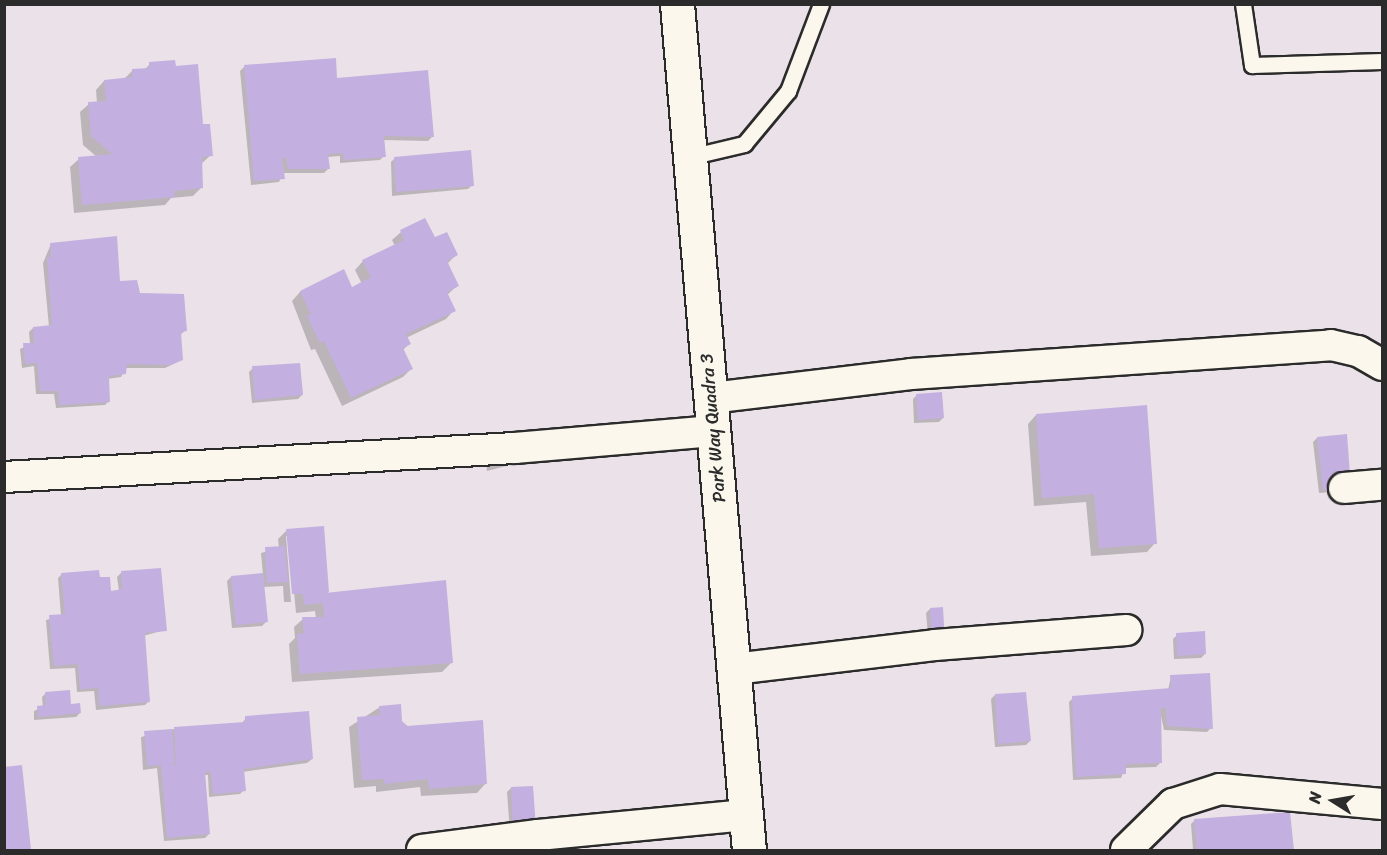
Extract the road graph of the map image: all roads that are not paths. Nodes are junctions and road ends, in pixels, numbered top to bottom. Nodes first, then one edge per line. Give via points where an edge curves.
1 (677, 4) edge
2 (821, 4) edge
3 (1244, 4) edge
4 (1383, 61) edge
5 (689, 157) junction
6 (1383, 365) edge
7 (710, 398) junction
8 (713, 431) junction
9 (4, 477) edge
10 (1383, 485) edge
11 (1344, 488) dead end
12 (1126, 630) dead end
13 (734, 669) junction
14 (1383, 804) edge
15 (746, 815) junction
16 (422, 850) edge
17 (749, 850) edge
18 (1126, 850) edge

1 - 5 street, Park Way Quadra 3
2 - 5 lane via 788,91 744,144
3 - 4 lane via 1252,65
5 - 7 street, Park Way Quadra 3
6 - 7 street via 1358,351 1331,345 911,374
7 - 8 street, Park Way Quadra 3
8 - 9 street via 515,448
8 - 13 street, Park Way Quadra 3
10 - 11 street
12 - 13 street via 936,645
13 - 15 street, Park Way Quadra 3
14 - 18 street via 1220,789 1173,804
15 - 16 street
15 - 17 street, Park Way Quadra 3

